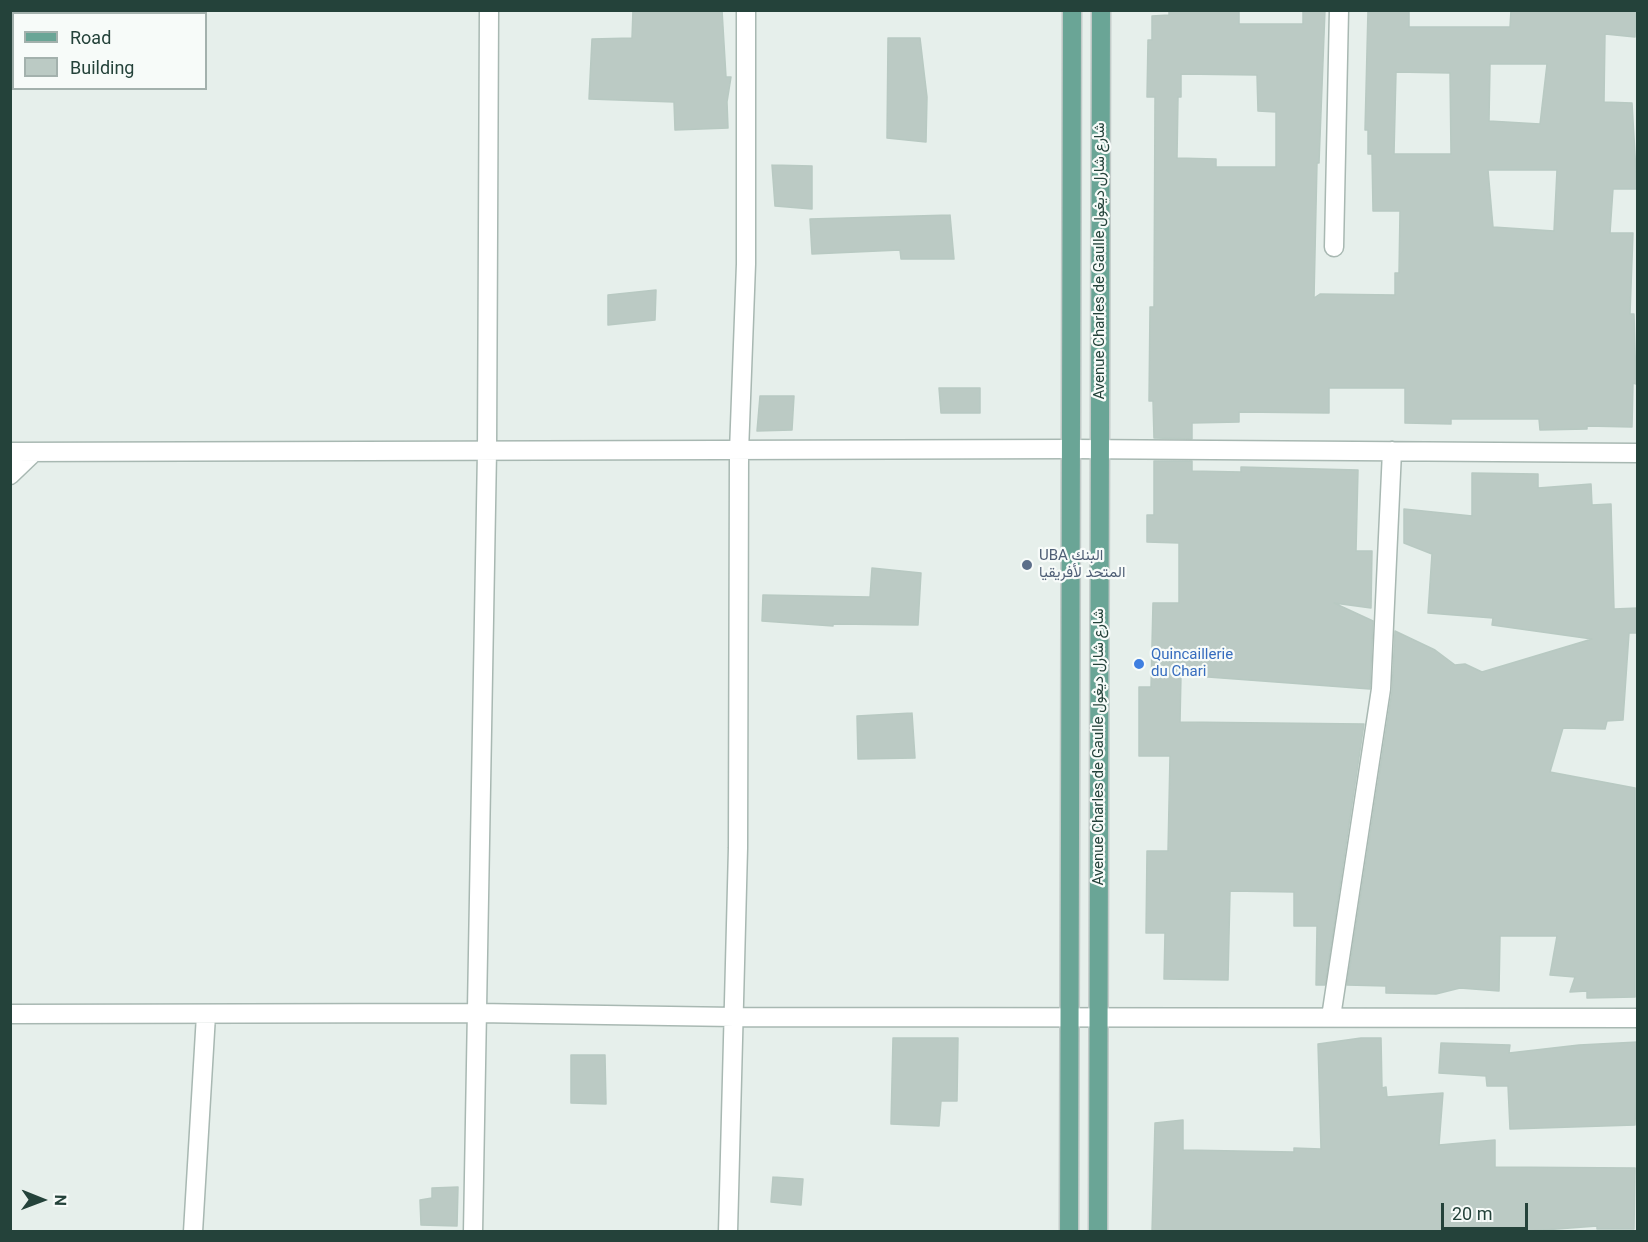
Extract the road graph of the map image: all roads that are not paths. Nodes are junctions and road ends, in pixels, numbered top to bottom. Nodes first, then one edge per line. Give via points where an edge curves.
1 (489, 10) edge
2 (746, 10) edge
3 (1072, 10) edge
4 (1101, 10) edge
5 (1339, 10) edge
6 (1334, 247) dead end
7 (1072, 449) junction
8 (487, 451) junction
9 (1101, 451) junction
10 (1392, 451) junction
11 (10, 452) edge
12 (34, 452) junction
13 (740, 452) junction
14 (1638, 453) edge
15 (10, 475) edge
16 (477, 1013) junction
17 (10, 1014) edge
18 (206, 1015) junction
19 (1069, 1016) junction
20 (734, 1017) junction
21 (1098, 1017) junction
22 (1331, 1017) junction
23 (1638, 1018) edge
24 (193, 1232) edge
25 (473, 1232) edge
26 (728, 1232) edge
27 (1069, 1232) edge
28 (1098, 1232) edge

1 - 8 street
2 - 13 street via 746,264
3 - 7 main road, Avenue Charles de Gaulle شارع شارل ديغول
4 - 9 main road, Avenue Charles de Gaulle شارع شارل ديغول
5 - 6 street
7 - 9 street
7 - 13 street
7 - 19 main road, Avenue Charles de Gaulle شارع شارل ديغول
8 - 12 street
8 - 13 street
8 - 16 street
9 - 10 street
9 - 21 main road, Avenue Charles de Gaulle شارع شارل ديغول
10 - 14 street
10 - 22 street via 1381,689
11 - 12 street
12 - 15 street
13 - 20 street
16 - 18 street
16 - 20 street
16 - 25 street
17 - 18 street
18 - 24 street
19 - 20 street
19 - 21 street
19 - 27 main road, Avenue Charles de Gaulle شارع شارل ديغول
20 - 26 street
21 - 22 street
21 - 28 main road, Avenue Charles de Gaulle شارع شارل ديغول
22 - 23 street

